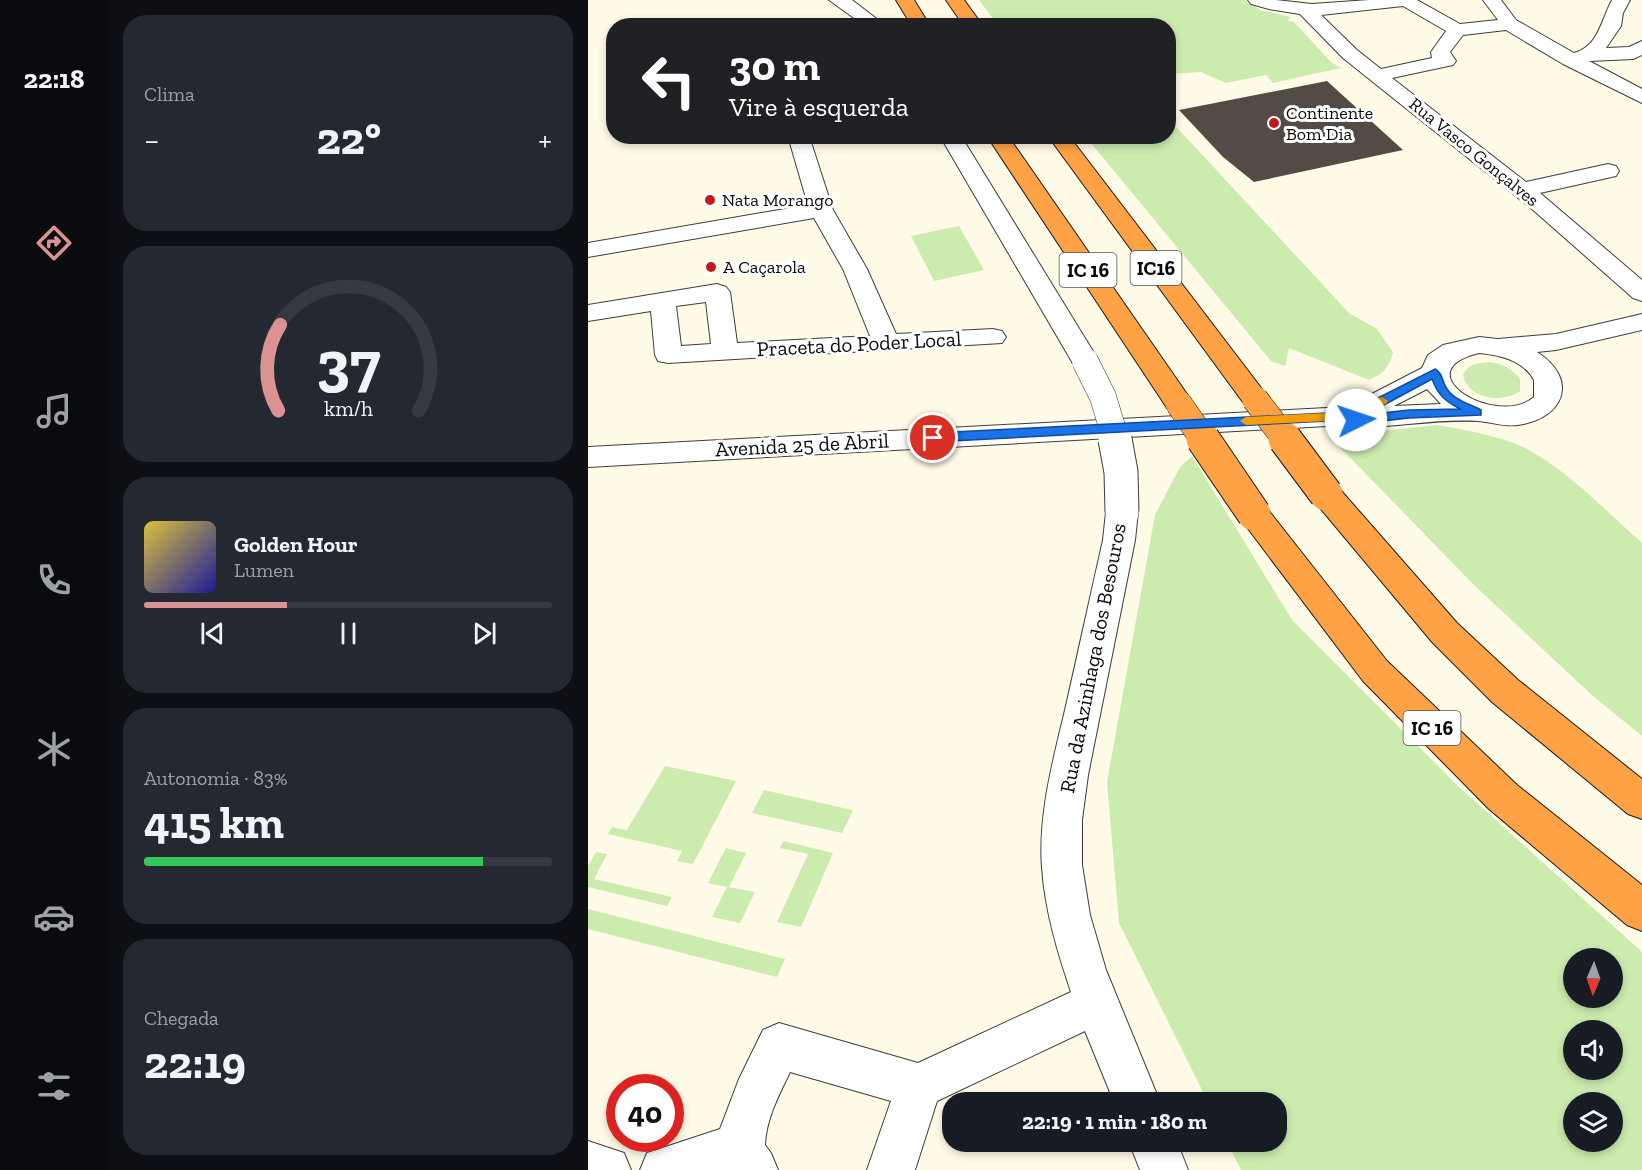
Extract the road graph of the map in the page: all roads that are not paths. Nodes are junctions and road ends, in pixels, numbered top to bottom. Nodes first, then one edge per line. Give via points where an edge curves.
1 (837, 0) edge
2 (905, 0) edge
3 (955, 0) edge
4 (1257, 0) edge
5 (1492, 0) edge
6 (1621, 0) edge
7 (1404, 1) edge
8 (1306, 10) junction
9 (866, 18) edge
10 (916, 18) edge
11 (969, 18) edge
12 (1614, 22) junction
13 (1510, 24) junction
14 (1633, 25) dead end
15 (1454, 34) junction
16 (1642, 47) edge
17 (1592, 54) junction
18 (1570, 60) junction
19 (1378, 75) junction
20 (1642, 97) edge
21 (800, 144) edge
22 (955, 144) edge
23 (1002, 144) edge
24 (1064, 144) edge
25 (1608, 171) dead end
26 (1522, 190) junction
27 (821, 210) junction
28 (588, 250) edge
29 (1642, 293) edge
30 (663, 301) junction
31 (588, 313) edge
32 (1642, 322) edge
33 (1642, 336) edge
34 (993, 337) dead end
35 (886, 342) junction
36 (1494, 346) junction
37 (725, 352) junction
38 (1562, 371) junction
39 (1435, 373) junction
40 (1477, 412) junction
41 (1327, 417) junction
42 (588, 457) edge
43 (1642, 802) edge
44 (1642, 911) edge
45 (1098, 1002) junction
46 (919, 1086) junction
47 (1133, 1092) edge
48 (1157, 1152) edge
49 (748, 1158) edge
50 (588, 1165) edge
51 (608, 1170) edge
52 (664, 1170) edge
53 (891, 1170) edge
54 (1164, 1170) edge

1 - 9 street
2 - 10 highway
3 - 11 highway
4 - 8 street
5 - 13 street
6 - 12 street
7 - 8 street
7 - 15 street
8 - 19 street, Rua Vasco Gonçalves via 1343,48
12 - 14 street
12 - 17 street
13 - 15 street
13 - 18 street
15 - 19 street via 1440,52 1446,61
16 - 17 street via 1633,53
17 - 18 street
18 - 20 street
19 - 26 street, Rua Vasco Gonçalves
21 - 27 street
22 - 45 street, Rua da Azinhaga dos Besouros, bridge via 1085,361 1105,398 1114,426 1122,488 1119,540 1069,768 1061,848 1070,920
23 - 44 highway, IC 16, bridge via 1254,514 1375,671 1503,796
24 - 43 highway, IC16, bridge via 1326,494 1445,633 1504,691
25 - 26 street
26 - 29 street, Rua Vasco Gonçalves
27 - 28 street
27 - 35 street via 855,269
30 - 31 street
30 - 37 street, Praceta do Poder Local via 668,355
30 - 37 street via 717,292
32 - 36 street via 1556,342
33 - 38 street via 1599,346
34 - 35 street, Praceta do Poder Local
35 - 37 street, Praceta do Poder Local
36 - 38 street
36 - 39 street via 1452,350 1443,356
38 - 40 street via 1548,399 1532,412 1506,417
39 - 40 street via 1442,391 1451,400
39 - 41 street via 1378,403
40 - 41 street via 1356,420
41 - 42 street, Avenida 25 de Abril
45 - 46 street
45 - 47 street, Rua da Azinhaga dos Besouros
46 - 49 street via 779,1046 747,1117
46 - 53 street
48 - 54 street
49 - 52 street
50 - 51 street

